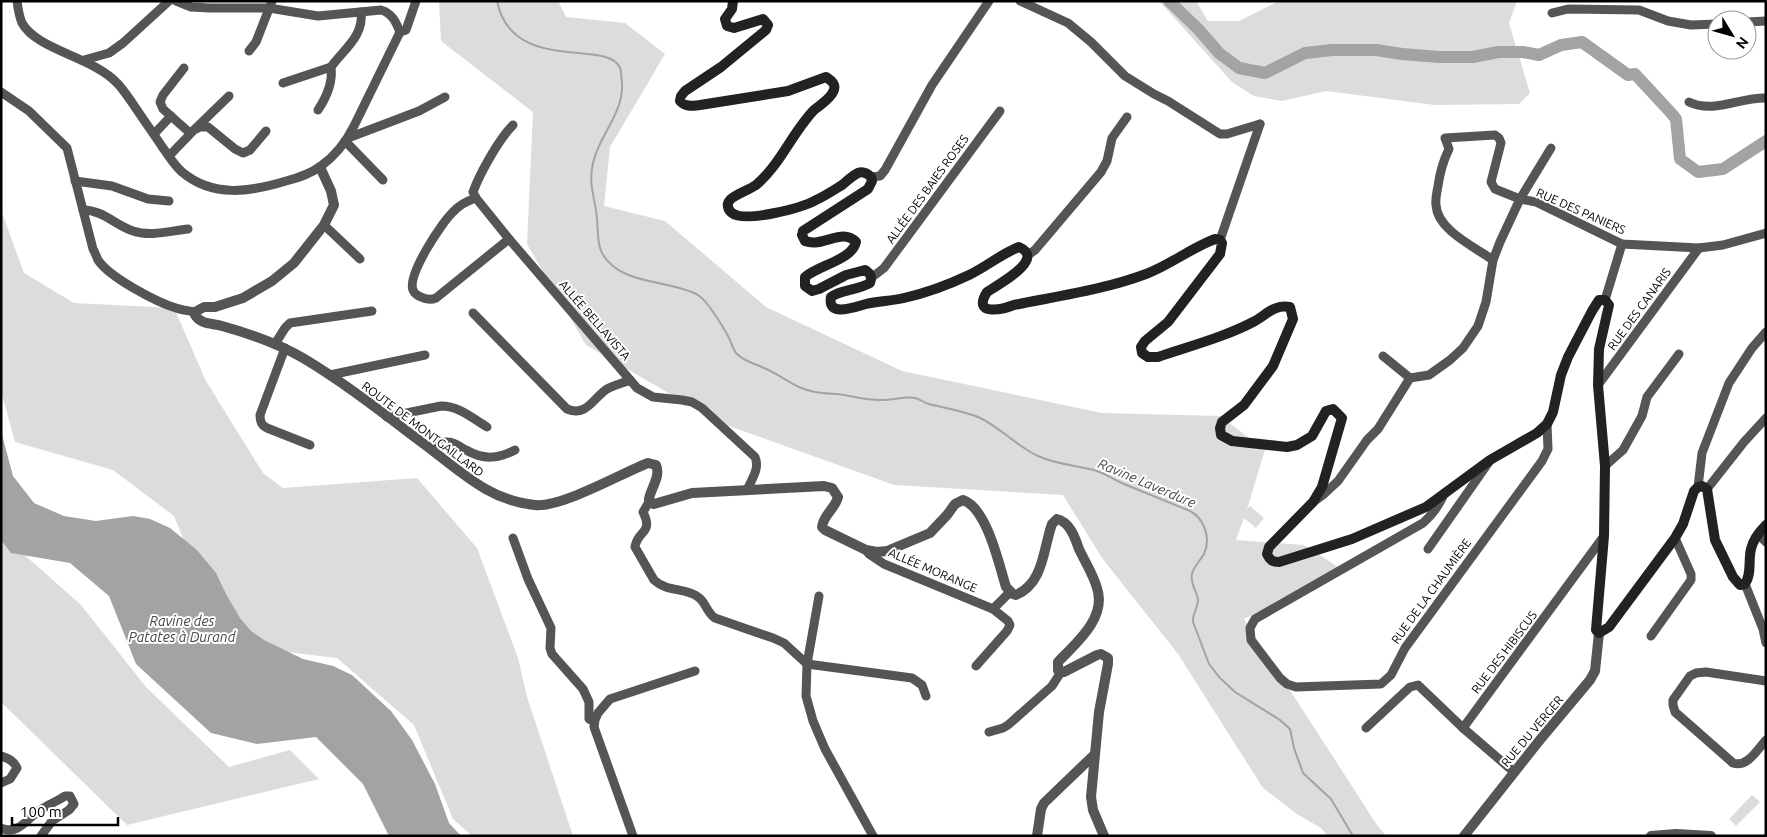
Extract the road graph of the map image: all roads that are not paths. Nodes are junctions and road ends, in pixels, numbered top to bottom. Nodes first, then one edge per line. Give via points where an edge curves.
1 (17, 1) edge
2 (169, 1) edge
3 (176, 1) edge
4 (416, 1) edge
5 (733, 1) edge
6 (989, 1) edge
7 (1020, 1) edge
8 (1632, 1) edge
9 (271, 5) edge
10 (382, 6) edge
11 (1639, 10) junction
12 (361, 12) junction
13 (1552, 13) dead end
14 (1707, 24) edge
15 (400, 32) junction
16 (249, 51) dead end
17 (84, 60) junction
18 (331, 67) junction
19 (184, 68) dead end
20 (283, 83) dead end
21 (1, 92) edge
22 (229, 96) dead end
23 (444, 97) dead end
24 (1766, 98) edge
25 (1689, 102) dead end
26 (318, 110) dead end
27 (1000, 110) dead end
28 (171, 116) junction
29 (1127, 116) dead end
30 (513, 125) dead end
31 (266, 131) dead end
32 (192, 132) junction
33 (154, 134) junction
34 (347, 139) junction
35 (1551, 148) dead end
36 (169, 156) junction
37 (320, 167) junction
38 (871, 177) junction
39 (384, 180) dead end
40 (75, 181) junction
41 (476, 198) junction
42 (1520, 199) junction
43 (169, 202) dead end
44 (83, 210) junction
45 (324, 225) junction
46 (188, 230) dead end
47 (1766, 233) edge
48 (509, 239) junction
49 (1220, 240) junction
50 (1622, 244) junction
51 (1699, 248) junction
52 (1028, 255) junction
53 (360, 259) dead end
54 (1493, 260) junction
55 (871, 278) junction
56 (1604, 300) junction
57 (372, 311) dead end
58 (195, 312) junction
59 (473, 313) dead end
60 (1766, 332) edge
61 (275, 344) junction
62 (285, 348) junction
63 (1679, 354) dead end
64 (425, 355) dead end
65 (1383, 356) dead end
66 (330, 376) junction
67 (1410, 378) junction
68 (630, 380) junction
69 (1598, 385) junction
70 (387, 416) junction
71 (1766, 418) edge
72 (1547, 424) junction
73 (487, 427) dead end
74 (310, 445) dead end
75 (429, 448) junction
76 (515, 450) dead end
77 (1490, 460) junction
78 (1605, 466) junction
79 (1703, 488) junction
80 (747, 490) junction
81 (1444, 494) junction
82 (649, 502) junction
83 (1313, 502) junction
84 (1766, 526) edge
85 (1758, 534) junction
86 (1604, 536) junction
87 (513, 538) dead end
88 (1675, 538) junction
89 (1766, 542) edge
90 (1428, 549) dead end
91 (866, 550) junction
92 (1745, 584) junction
93 (1010, 592) junction
94 (819, 596) dead end
95 (993, 609) junction
96 (1599, 633) junction
97 (1651, 636) dead end
98 (1766, 643) edge
99 (807, 664) junction
100 (976, 666) dead end
101 (694, 671) dead end
102 (1061, 672) junction
103 (1766, 681) edge
104 (926, 696) dead end
105 (594, 722) junction
106 (1366, 728) dead end
107 (1463, 728) junction
108 (989, 732) dead end
109 (1766, 740) edge
110 (1094, 755) junction
111 (1, 756) edge
112 (1514, 772) junction
113 (1, 783) edge
114 (1, 828) edge
115 (1675, 835) edge
116 (41, 836) edge
117 (633, 836) edge
118 (873, 836) edge
119 (1036, 836) edge
120 (1104, 836) edge
121 (1464, 836) edge
122 (1651, 836) edge
123 (1711, 836) edge

1 - 17 street via 21,20 29,32 41,42
2 - 17 street via 124,43 109,53
3 - 9 street via 191,7 209,8
4 - 15 street via 406,30
5 - 38 main road via 725,19 727,26 734,28 763,19 768,25 766,30 685,91 680,101 684,105 788,91 826,77 835,87 833,94 808,117 756,185 730,199 729,210 739,216 750,216 797,208 821,198 858,172 866,172
6 - 38 street via 932,85 885,170 880,176
7 - 49 street via 1068,23 1125,76 1220,134 1260,124
8 - 11 street
9 - 12 street via 323,16
9 - 16 street
10 - 12 street
10 - 15 street
11 - 13 street via 1568,9
11 - 14 street via 1668,21
12 - 18 street via 362,25 357,36
15 - 34 street
17 - 33 street via 118,83
18 - 20 street
18 - 26 street via 326,96
19 - 28 street via 160,98 161,106
21 - 40 street via 29,111 67,148
22 - 32 street
23 - 34 street via 419,111
24 - 25 street via 1708,107
27 - 55 street, ALLÉE DES BAIES ROSES via 884,268
28 - 32 street
28 - 33 street
29 - 52 street via 1112,138 1101,172
30 - 41 street via 505,133 478,182 474,192
31 - 32 street via 250,150 243,153 208,128 200,127
32 - 36 street
33 - 36 street
34 - 37 street
34 - 39 street
35 - 42 street
36 - 37 street via 189,177 225,191 270,186 306,175
37 - 45 street via 334,197 334,205
38 - 55 main road via 868,189 807,227 802,235 812,244 844,235 856,242 855,249 848,254 805,277 805,286 819,289 846,275 865,270
40 - 43 street via 112,186 148,199
40 - 44 street
41 - 48 street, ALLÉE BELLAVISTA
41 - 48 street via 454,210 435,234 415,273 412,285 417,295 425,299 436,298
42 - 50 street, RUE DES PANIERS via 1536,202
42 - 54 street
42 - 54 street, RUE DES PANIERS via 1492,186 1501,143 1499,138 1495,135 1445,138 1449,148 1441,168 1436,211 1455,235
44 - 46 street via 100,213 142,233
44 - 58 street via 93,249 105,268 126,284 160,301
45 - 53 street
45 - 58 street via 294,262 272,281 243,298
47 - 51 street, RUE DES PANIERS
48 - 68 street, ALLÉE BELLAVISTA
49 - 52 main road via 1210,241 1148,273 1106,286 1003,309 986,309 987,292 1023,266
49 - 83 main road via 1220,254 1168,322 1145,340 1142,353 1158,357 1238,329 1276,306 1290,307 1294,319 1273,366 1256,391 1222,422 1220,428 1221,435 1232,441 1287,447 1312,436 1326,411 1333,409 1339,413 1342,418 1330,463
50 - 51 street, RUE DES PANIERS
50 - 56 street
51 - 69 street, RUE DES CANARIS
52 - 55 main road via 1024,249 1010,251 970,274 922,293 844,310 832,307 831,297 838,292 860,289 870,283
54 - 67 street via 1478,326 1463,348 1429,375
56 - 69 main road via 1609,305 1599,349
56 - 72 main road via 1599,300 1592,311 1568,357
57 - 61 street via 290,323
58 - 61 street, ROUTE DE MONTGAILLARD via 197,319 205,324 252,334
59 - 68 street via 567,409 577,412 586,409 607,390
60 - 79 street via 1729,383 1702,453
61 - 62 street, ROUTE DE MONTGAILLARD
62 - 66 street, ROUTE DE MONTGAILLARD
62 - 74 street via 260,415 261,424
63 - 78 street via 1647,397 1642,416 1623,450
64 - 66 street
65 - 67 street
66 - 70 street, ROUTE DE MONTGAILLARD
67 - 83 street via 1378,429 1338,480
68 - 80 street, ALLÉE BELLAVISTA via 653,397 692,402 702,408 755,456 756,469
69 - 78 main road
70 - 73 street via 450,406
70 - 75 street, ROUTE DE MONTGAILLARD
71 - 79 street
72 - 77 main road
72 - 81 street, RUE DE LA CHAUMIÈRE via 1548,449 1542,461 1405,648 1391,675 1380,684 1296,688 1280,678 1250,640 1250,628 1255,619 1423,523 1440,505
75 - 76 street via 449,442 489,458
75 - 82 street, ROUTE DE MONTGAILLARD via 479,486 509,500 536,506 559,503 652,463 658,472
77 - 81 main road
77 - 90 street
78 - 86 main road
79 - 88 main road via 1694,491
79 - 92 main road via 1715,540 1733,577 1740,585
80 - 82 street via 692,493 657,503
80 - 91 street via 832,488 838,500 825,517 822,527
81 - 83 main road via 1426,507 1352,539 1279,562 1270,560 1267,554 1272,542
82 - 99 street via 643,512 648,521 647,527 635,547 654,580 664,588 697,596 715,618 784,643
84 - 85 main road
85 - 89 street
85 - 92 main road via 1750,550 1749,574
86 - 96 main road via 1596,626
86 - 107 street, RUE DES HIBISCUS
87 - 105 street via 528,579 552,628 552,654 583,689 589,702 589,719
88 - 96 main road via 1609,627
88 - 97 street via 1691,580
91 - 93 street via 887,551 930,533 955,504 964,500 973,506 986,525
91 - 95 street, ALLÉE MORANGE via 884,564
92 - 98 street
93 - 95 street
93 - 102 street via 1016,595 1030,586 1040,570 1052,524 1058,519 1065,522 1098,588 1099,600 1094,620 1058,662
94 - 99 street
95 - 100 street, ALLÉE MORANGE via 1010,625
96 - 112 street, RUE DU VERGER via 1595,671 1590,680
99 - 104 street via 912,678 922,685
99 - 118 street via 806,696 813,721
101 - 105 street via 610,699
102 - 108 street via 1052,686 1008,725
102 - 110 street via 1097,655 1108,658
103 - 109 street via 1696,673 1690,676 1673,705 1675,712 1738,765 1746,762
105 - 117 street
106 - 107 street via 1410,687 1418,685
107 - 112 street
110 - 119 street via 1044,804
110 - 120 street via 1092,804
111 - 113 street via 14,762 17,768 10,779
112 - 121 street, RUE DU VERGER
114 - 116 street via 14,829 24,825 37,812 70,796 73,808 52,821
115 - 122 street
115 - 123 street

